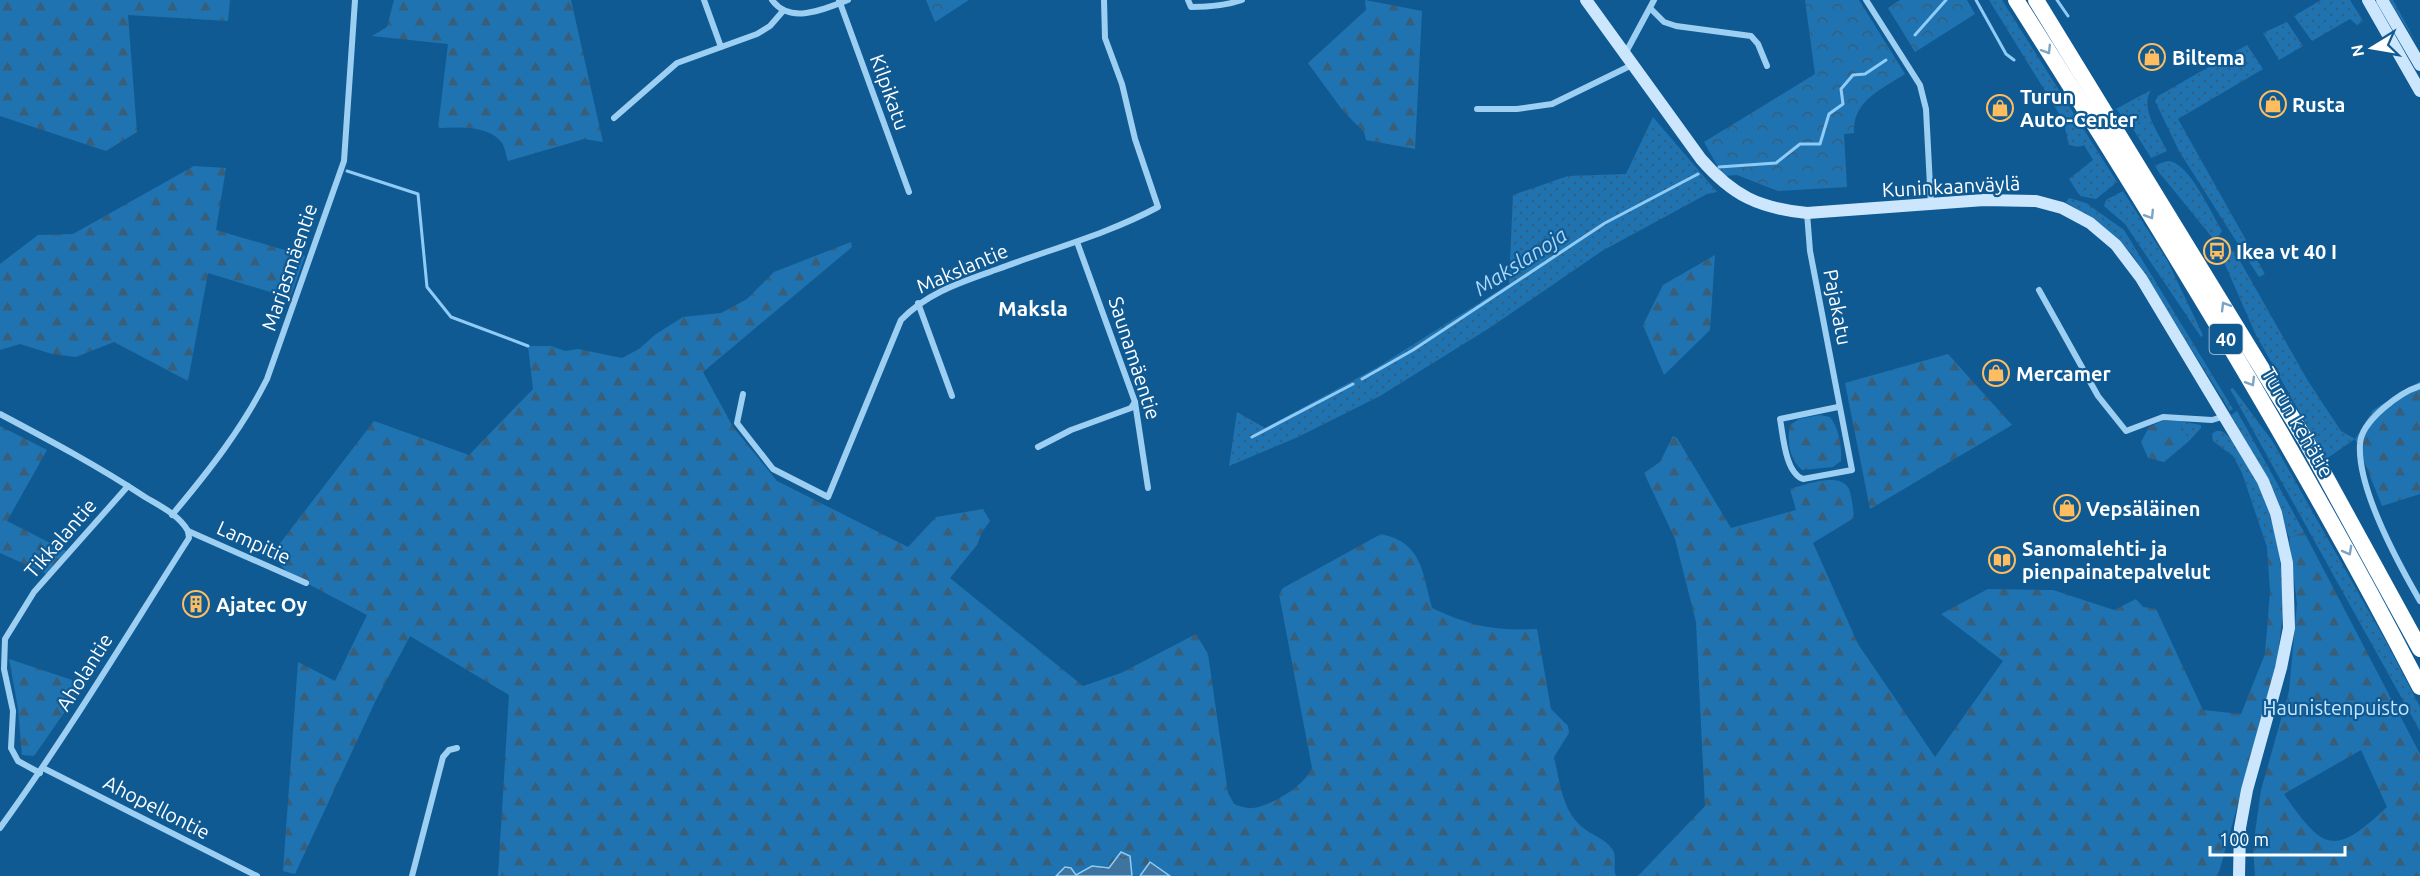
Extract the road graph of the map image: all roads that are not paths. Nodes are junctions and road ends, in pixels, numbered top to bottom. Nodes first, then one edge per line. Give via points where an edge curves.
1 (355, 0) edge
2 (704, 0) edge
3 (772, 0) edge
4 (848, 0) edge
5 (1104, 0) edge
6 (1188, 0) edge
7 (1242, 0) edge
8 (1586, 0) edge
9 (1654, 0) edge
10 (1866, 0) edge
11 (2016, 0) edge
12 (2036, 0) edge
13 (2368, 0) edge
14 (2382, 0) edge
15 (839, 1) edge
16 (1651, 9) junction
17 (783, 12) junction
18 (721, 47) junction
19 (1629, 60) junction
20 (2420, 65) edge
21 (1767, 66) dead end
22 (2420, 91) edge
23 (1477, 109) dead end
24 (614, 118) dead end
25 (909, 192) dead end
26 (1931, 206) junction
27 (1807, 213) junction
28 (1077, 242) junction
29 (2039, 290) dead end
30 (918, 303) junction
31 (2420, 386) edge
32 (743, 394) dead end
33 (952, 396) dead end
34 (1135, 402) junction
35 (1838, 407) junction
36 (0, 414) edge
37 (2226, 416) junction
38 (1038, 447) dead end
39 (129, 486) junction
40 (1148, 488) dead end
41 (172, 515) junction
42 (188, 531) junction
43 (306, 584) dead end
44 (2420, 602) edge
45 (2420, 649) edge
46 (2420, 687) edge
47 (457, 748) dead end
48 (41, 770) junction
49 (0, 828) edge
50 (256, 876) edge
51 (412, 876) edge
52 (2238, 876) edge

1 - 41 street, Marjasmäentie via 344,161 278,348 253,407
2 - 18 street
3 - 17 street
4 - 15 street
5 - 28 street, Makslantie via 1105,38 1158,207
6 - 7 street via 1191,7 1230,5
8 - 19 street, Kuninkaanväylä
9 - 16 street
10 - 26 street via 1920,84 1926,109
11 -> 46 highway, Turun kehätie / 40 via 2279,430
45 -> 12 highway, Turun kehätie / 40 via 2306,439
13 - 22 street
14 - 20 street
15 - 17 street via 803,14
15 - 25 street, Kilpikatu
16 - 19 street
16 - 21 street via 1664,22 1676,26 1751,36
17 - 18 street via 770,26
18 - 24 street via 677,63
19 - 23 street via 1615,76 1552,104
19 - 27 street, Kuninkaanväylä via 1719,180 1761,204
26 - 27 street, Kuninkaanväylä
26 - 37 street, Kuninkaanväylä via 2020,199 2062,208 2090,224 2116,245 2135,269
27 - 35 street, Pajakatu via 1810,251
28 - 30 street, Makslantie via 987,273
28 - 34 street, Saunamäentie
29 - 37 street via 2098,396 2126,431 2163,417 2212,420
30 - 32 street, Makslantie via 902,320 828,496 773,469 737,423
30 - 33 street
31 - 44 street via 2402,393 2377,414 2360,444 2372,503
34 - 38 street via 1131,408
34 - 40 street, Saunamäentie
35 - 35 street, Pajakatu via 1780,419 1797,477 1851,470
36 - 39 street
37 - 52 street, Kuninkaanväylä via 2263,481 2276,513 2290,596 2282,668 2242,812
39 - 41 street
39 - 48 street, Tikkalantie via 34,592 4,639 4,669 13,711 10,748 18,761
41 - 42 street
42 - 43 street, Lampitie
42 - 48 street, Aholantie via 189,538
47 - 51 street via 443,756
48 - 49 street, Aholantie
48 - 50 street, Ahopellontie

